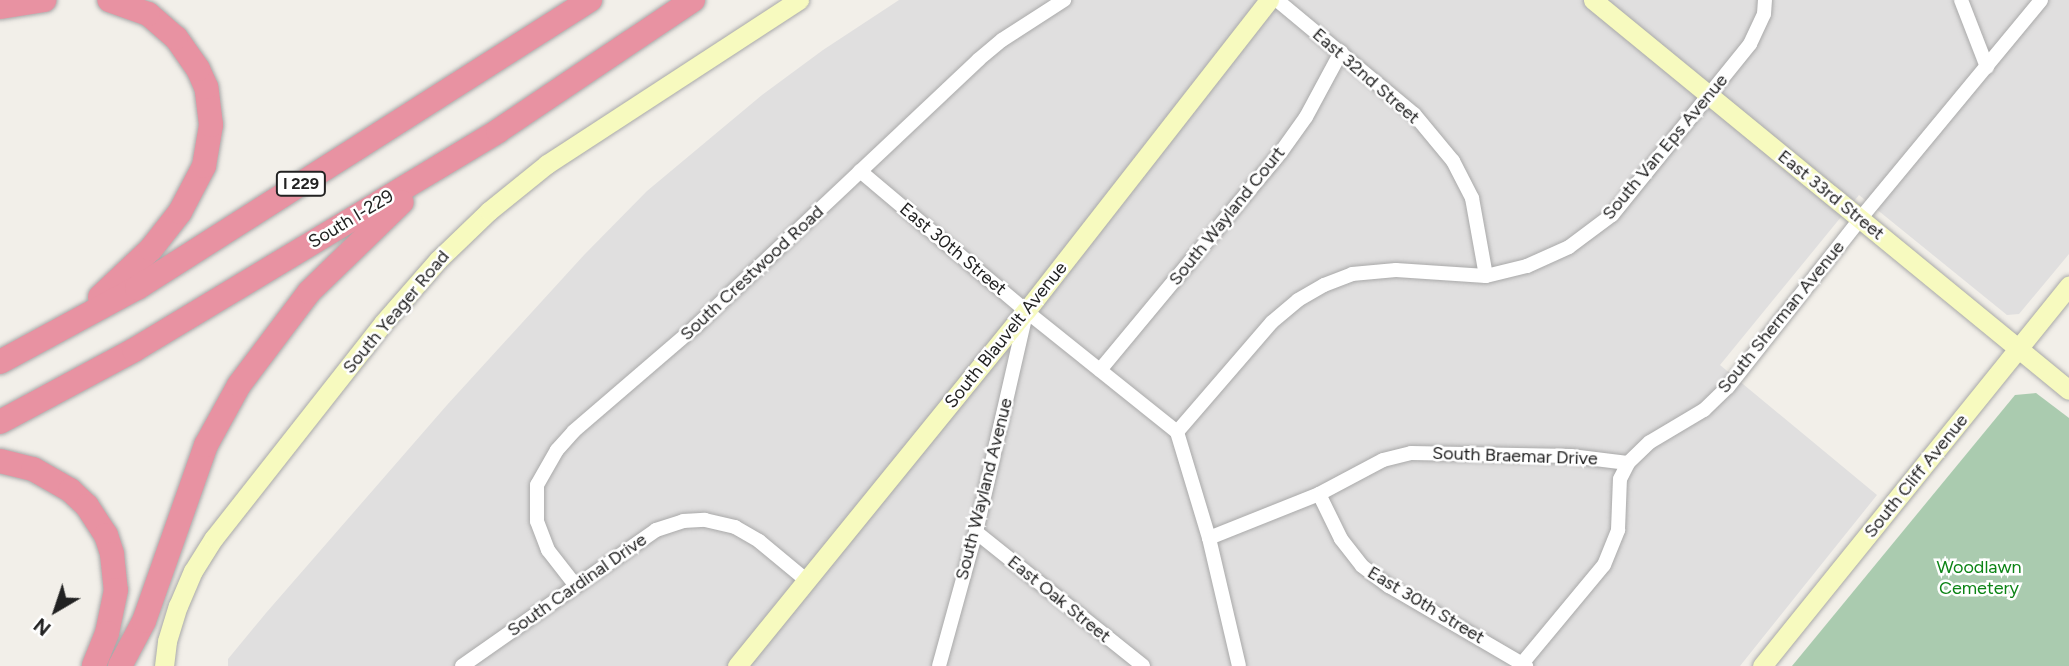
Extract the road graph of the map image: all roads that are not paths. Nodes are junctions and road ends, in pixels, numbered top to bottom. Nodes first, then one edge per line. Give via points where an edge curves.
1 (44, 0) edge
2 (109, 0) edge
3 (590, 0) edge
4 (692, 0) edge
5 (799, 0) edge
6 (1064, 0) edge
7 (1269, 0) edge
8 (1277, 0) edge
9 (1593, 0) edge
10 (1765, 0) edge
11 (1961, 0) edge
12 (2041, 0) edge
13 (0, 7) edge
14 (1341, 52) junction
15 (1987, 67) junction
16 (1709, 95) junction
17 (499, 131) junction
18 (860, 171) junction
19 (1860, 219) junction
20 (1486, 276) junction
21 (2069, 285) edge
22 (1026, 311) junction
23 (2019, 348) junction
24 (3, 361) edge
25 (1100, 370) junction
26 (2069, 390) edge
27 (0, 422) edge
28 (1177, 432) junction
29 (0, 461) edge
30 (1628, 463) junction
31 (1319, 494) junction
32 (976, 532) junction
33 (1209, 538) junction
34 (806, 580) junction
35 (576, 586) junction
36 (114, 607) junction
37 (1523, 665) edge
38 (73, 666) edge
39 (94, 666) edge
40 (120, 666) edge
41 (164, 666) edge
42 (463, 666) edge
43 (737, 666) edge
44 (939, 666) edge
45 (1143, 666) edge
46 (1239, 666) edge
47 (1762, 666) edge

1 - 13 highway
2 - 24 highway via 148,14 176,38 198,69 210,107 204,166 180,212 132,268 93,303
3 - 24 highway, I 229 via 137,288
4 - 17 highway, South I-229
5 - 41 street, South Yeager Road via 547,164 438,260 214,538 178,606
6 - 18 street, South Crestwood Road via 978,60
7 - 22 street, South Blauvelt Avenue
8 - 14 street, East 32nd Street
9 - 16 street, East 33rd Street
10 - 16 street, South Van Eps Avenue via 1764,14 1750,44
11 - 15 street
12 - 15 street, South Sherman Avenue
14 - 20 street, East 32nd Street via 1414,114 1453,161 1472,198
14 - 25 street, South Wayland Court via 1281,152
15 - 19 street, South Sherman Avenue
16 - 19 street, East 33rd Street
16 - 20 street, South Van Eps Avenue via 1612,215 1569,247
17 - 27 highway, South I-229 via 123,356
17 - 40 highway via 399,204 309,292 261,353 206,445 144,621
18 - 22 street, East 30th Street
18 - 35 street, South Crestwood Road via 557,450 537,485 537,522 548,550
19 - 23 street, East 33rd Street
19 - 30 street, South Sherman Avenue via 1728,387 1704,410 1650,442
20 - 28 street, South Van Eps Avenue via 1396,270 1352,274 1324,285 1272,322
21 - 23 street, South Cliff Avenue
22 - 25 street, East 30th Street
22 - 32 street, South Wayland Avenue
22 - 34 street, South Blauvelt Avenue
23 - 26 street, East 33rd Street
23 - 47 street, South Cliff Avenue
25 - 28 street, East 30th Street
28 - 33 street
29 - 36 highway via 50,476 88,506 113,554
30 - 31 street, South Braemar Drive via 1571,456 1411,453 1373,464
30 - 37 street via 1620,480 1618,530 1604,565
31 - 33 street, South Braemar Drive
31 - 37 street, East 30th Street via 1340,539 1362,566
32 - 44 street, South Wayland Avenue
32 - 45 street, East Oak Street
33 - 46 street
34 - 35 street, South Cardinal Drive via 759,541 735,527 705,520 656,530
34 - 43 street, South Blauvelt Avenue
35 - 42 street, South Cardinal Drive
36 - 38 highway via 93,645
36 - 39 highway

